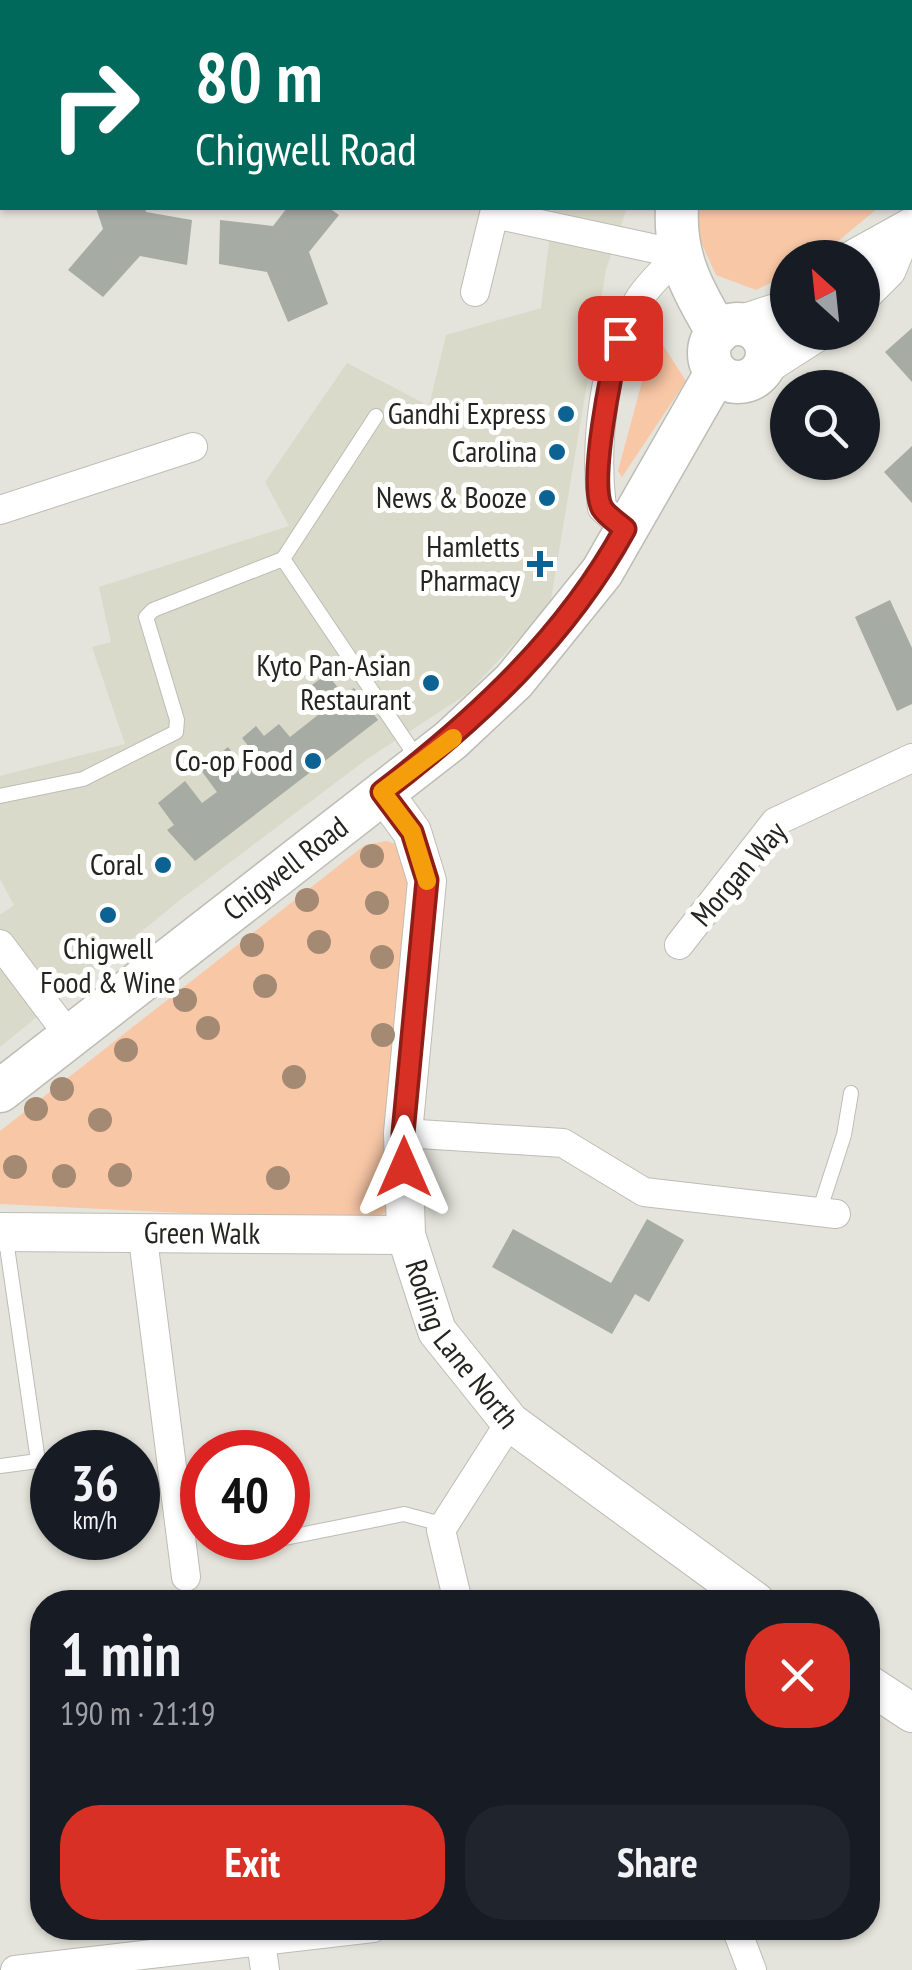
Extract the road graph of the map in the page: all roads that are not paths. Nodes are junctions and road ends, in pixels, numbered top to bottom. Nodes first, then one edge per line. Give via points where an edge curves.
1 (677, 210) edge
2 (906, 232) edge
3 (880, 246) edge
4 (679, 254) junction
5 (880, 277) edge
6 (475, 292) dead end
7 (770, 319) edge
8 (724, 344) junction
9 (789, 350) edge
10 (764, 366) joint
11 (376, 416) dead end
12 (193, 447) dead end
13 (0, 510) edge
14 (625, 529) junction
15 (283, 560) junction
16 (912, 758) edge
17 (420, 763) junction
18 (382, 792) junction
19 (0, 796) edge
20 (0, 944) edge
21 (680, 945) dead end
22 (70, 1037) junction
23 (0, 1090) edge
24 (851, 1093) dead end
25 (403, 1133) junction
26 (827, 1213) joint
27 (142, 1231) junction
28 (2, 1232) edge
29 (406, 1235) junction
30 (510, 1422) junction
31 (0, 1466) edge
32 (445, 1525) junction
33 (310, 1533) edge
34 (186, 1577) dead end
35 (455, 1590) edge
36 (740, 1590) edge
37 (880, 1695) edge
38 (912, 1713) edge
39 (326, 1940) edge
40 (741, 1940) edge
41 (263, 1956) edge
42 (15, 1970) edge
43 (752, 1970) edge

1 - 4 main road
2 - 3 street
2 - 5 street
4 - 6 street via 494,214
4 - 8 main road via 694,296
4 - 14 street via 639,299 608,384 599,484 602,508
7 - 8 street
8 - 10 main road via 742,382
8 - 14 main road, Chigwell Road
9 - 10 street
11 - 15 lane
12 - 13 street
14 - 17 main road, Chigwell Road via 602,572 514,681
15 - 17 lane
15 - 19 lane via 146,618 176,732 83,779
16 - 21 street, Morgan Way via 775,822
17 - 18 main road, Chigwell Road
18 - 22 main road, Chigwell Road
18 - 25 street, Roding Lane North via 412,832 427,880
20 - 22 street
22 - 23 main road, Chigwell Road
24 - 26 lane
25 - 26 street via 563,1143 644,1192
25 - 29 street, Roding Lane North
27 - 28 street, Green Walk
27 - 29 street, Green Walk
27 - 34 street
28 - 31 lane via 38,1461
29 - 30 street, Roding Lane North via 437,1331
30 - 32 street
30 - 36 street, Roding Lane North
32 - 33 lane via 404,1514
32 - 35 street
37 - 38 street
39 - 41 street
40 - 43 street
41 - 42 street

